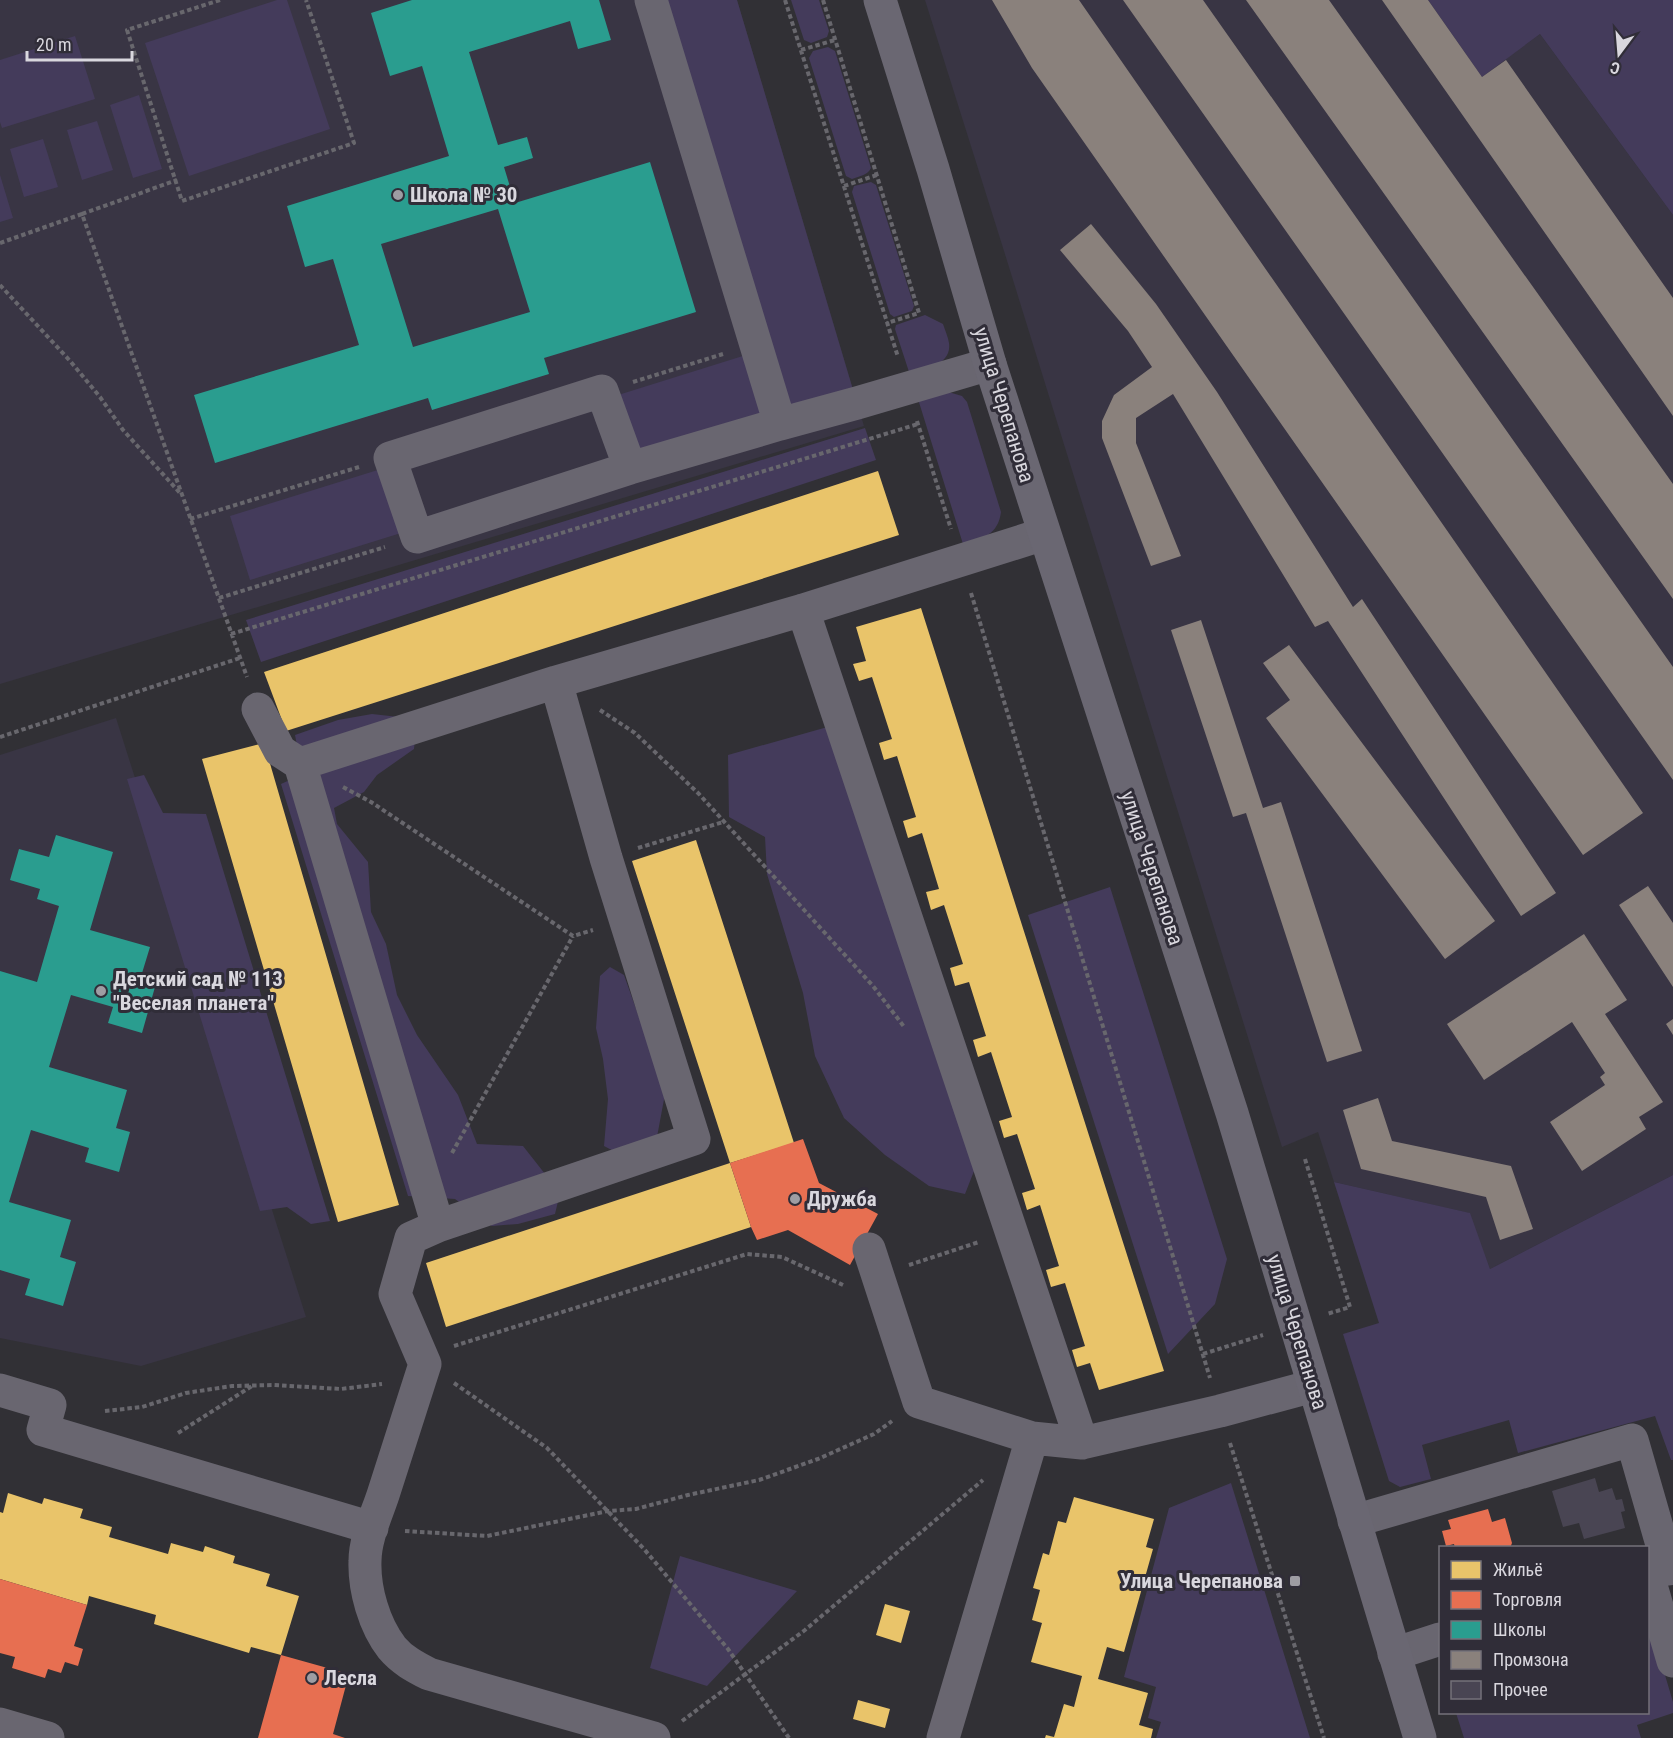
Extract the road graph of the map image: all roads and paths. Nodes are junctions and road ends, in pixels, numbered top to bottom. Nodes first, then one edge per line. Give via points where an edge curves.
1 (220, 0) edge
2 (306, 0) edge
3 (651, 0) edge
4 (785, 0) edge
5 (823, 0) edge
6 (880, 0) edge
7 (836, 40) junction
8 (801, 51) junction
9 (877, 175) junction
10 (177, 180) junction
11 (844, 186) junction
12 (82, 214) junction
13 (0, 243) edge
14 (0, 285) edge
15 (887, 323) junction
16 (756, 344) junction
17 (990, 364) junction
18 (908, 387) junction
19 (602, 391) junction
20 (780, 424) junction
21 (918, 424) junction
22 (390, 458) junction
23 (630, 468) junction
24 (182, 495) junction
25 (190, 519) junction
26 (1044, 534) junction
27 (417, 537) junction
28 (960, 560) junction
29 (219, 598) junction
30 (803, 610) junction
31 (231, 634) junction
32 (240, 658) junction
33 (556, 682) junction
34 (258, 709) joint
35 (0, 737) edge
36 (300, 764) junction
37 (723, 822) junction
38 (606, 858) junction
39 (626, 920) junction
40 (573, 936) junction
41 (907, 1031) dead end
42 (429, 1194) junction
43 (438, 1226) junction
44 (1011, 1231) junction
45 (869, 1248) junction
46 (425, 1364) junction
47 (253, 1385) junction
48 (1313, 1386) junction
49 (0, 1390) edge
50 (919, 1402) junction
51 (50, 1405) junction
52 (1220, 1411) junction
53 (1032, 1438) junction
54 (1082, 1443) junction
55 (136, 1458) junction
56 (989, 1474) dead end
57 (608, 1511) junction
58 (1354, 1521) junction
59 (372, 1528) junction
60 (1659, 1572) edge
61 (1439, 1639) edge
62 (1394, 1654) junction
63 (1673, 1661) edge
64 (746, 1675) junction
65 (0, 1724) edge
66 (664, 1732) edge
67 (48, 1738) edge
68 (789, 1738) edge
69 (943, 1738) edge
70 (1324, 1738) edge
71 (1420, 1738) edge

1 - 10 path via 127,30
2 - 10 path via 354,142 182,201
3 - 16 lane
4 - 8 path
5 - 7 path
6 - 17 main road, улица Черепанова
7 - 8 path
7 - 9 path
8 - 11 path
9 - 11 path
9 - 15 path via 919,313
10 - 12 path
11 - 15 path
12 - 13 path
12 - 24 path
14 - 24 path via 71,362 123,430
15 - 18 path
16 - 19 path
16 - 20 lane
17 - 18 lane
17 - 26 main road, улица Черепанова
18 - 20 lane
18 - 21 path
19 - 22 lane
19 - 23 lane
20 - 23 lane
21 - 28 path
21 - 31 path
22 - 25 path
22 - 27 lane
23 - 27 lane
24 - 25 path
25 - 29 path
26 - 28 lane
26 - 48 main road, улица Черепанова via 1232,1113
27 - 29 path
28 - 30 lane
28 - 52 path
29 - 31 path
30 - 33 lane
30 - 44 lane
31 - 32 path
32 - 34 path
32 - 35 path
33 - 36 lane
33 - 37 path via 635,733
33 - 38 lane
34 - 36 lane via 280,751
36 - 40 path via 371,802
36 - 42 lane
37 - 38 path
37 - 41 path via 873,986
38 - 39 lane
39 - 40 path
39 - 43 lane via 694,1139
40 - 42 path
42 - 43 lane
43 - 46 lane via 411,1238 395,1294
44 - 45 path via 906,1266
44 - 54 lane
45 - 46 path via 850,1288 782,1257 747,1254 454,1346
45 - 50 lane
46 - 47 path via 385,1383 341,1389
46 - 57 path via 547,1448
46 - 59 lane
47 - 51 path via 186,1393 142,1407 98,1411
47 - 55 path
48 - 52 lane
48 - 58 main road, улица Черепанова
49 - 51 lane
50 - 53 lane
50 - 57 path via 874,1434 759,1480 636,1509
51 - 55 lane via 43,1430
52 - 54 lane
52 - 70 path
53 - 54 lane
53 - 69 lane
55 - 59 lane
56 - 64 path
57 - 59 path via 487,1536
57 - 64 path via 644,1549
58 - 60 lane via 1632,1440
58 - 62 main road, улица Черепанова
59 - 66 lane via 364,1560 372,1607 392,1648 409,1663 429,1674
60 - 63 lane
61 - 62 lane
62 - 71 main road, улица Черепанова
64 - 66 path
64 - 68 path
65 - 67 lane

